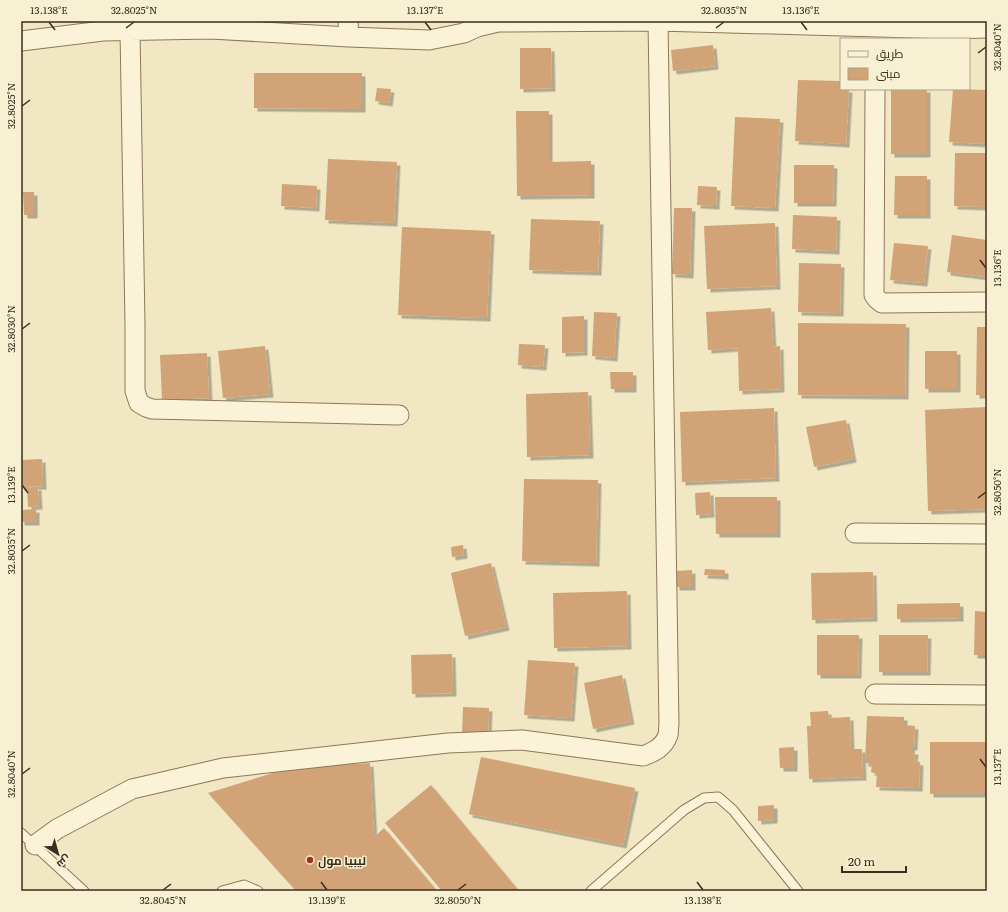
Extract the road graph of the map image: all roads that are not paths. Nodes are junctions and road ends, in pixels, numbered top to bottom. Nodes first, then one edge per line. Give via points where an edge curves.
1 (658, 21) edge
2 (782, 23) edge
3 (987, 28) edge
4 (348, 29) edge
5 (130, 30) junction
6 (875, 33) edge
7 (21, 41) edge
8 (875, 90) edge
9 (987, 302) edge
10 (399, 415) dead end
11 (855, 533) dead end
12 (987, 534) edge
13 (875, 694) dead end
14 (987, 695) edge
15 (28, 839) edge
16 (84, 891) edge
17 (222, 891) edge
18 (258, 891) edge
19 (591, 891) edge
20 (798, 891) edge

1 - 2 street
1 - 4 street via 498,22 477,27 464,34 429,40
1 - 15 street via 669,725 668,735 662,745 655,752 643,756 522,740 448,742 223,768 132,788 57,829
2 - 6 street
3 - 6 street
4 - 5 street
5 - 7 street
5 - 10 street via 135,391 140,402 152,409
8 - 9 street via 874,295 882,303
11 - 12 street
13 - 14 street
15 - 16 lane
17 - 18 lane via 244,885
19 - 20 lane via 684,810 704,798 718,797 732,810

